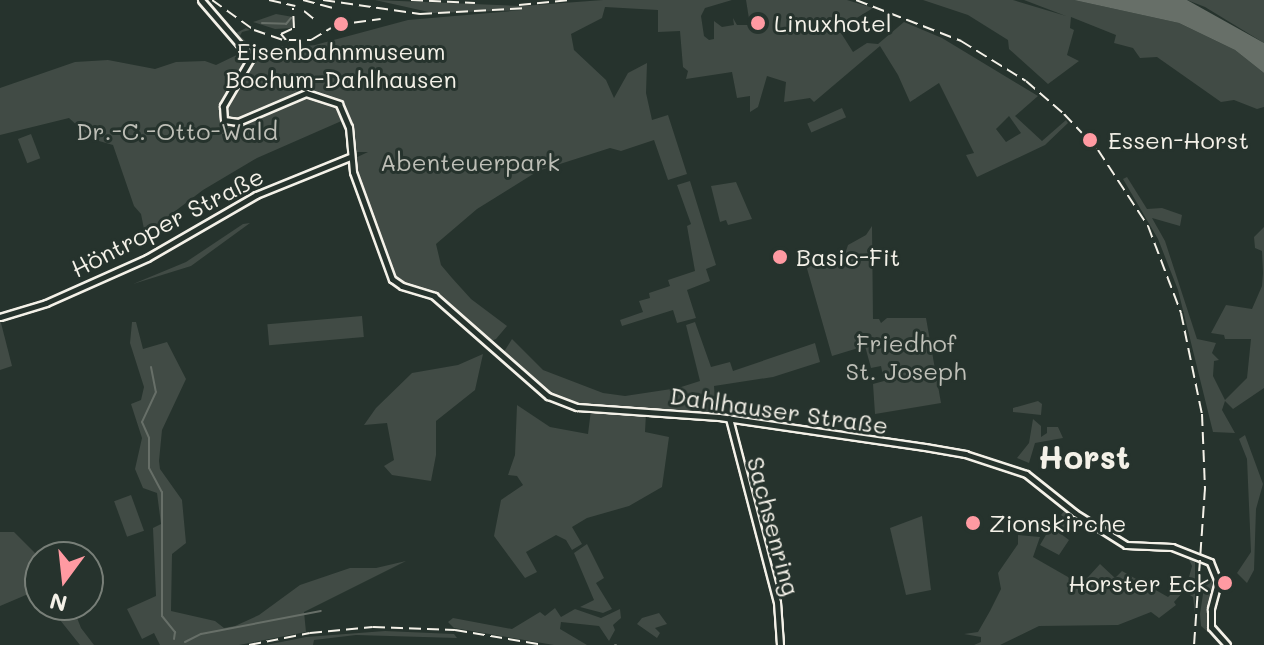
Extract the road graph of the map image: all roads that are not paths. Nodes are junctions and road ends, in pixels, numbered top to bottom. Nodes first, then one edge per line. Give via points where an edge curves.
1 (201, 0) edge
2 (350, 157) junction
3 (0, 317) edge
4 (729, 418) junction
5 (780, 645) edge
6 (1227, 645) edge

1 - 2 street, Dahlhauser Straße via 251,58 223,106 224,120 238,122 310,93 337,103 347,119
2 - 3 street, Höntroper Straße via 256,195 147,258 46,303
2 - 4 street, Dahlhauser Straße via 392,279 434,296 548,396 574,407
4 - 5 street, Sachsenring via 777,602
4 - 6 street, Dahlhauser Straße via 956,452 1031,476 1071,510 1126,545 1172,547 1210,562 1218,582 1211,631

